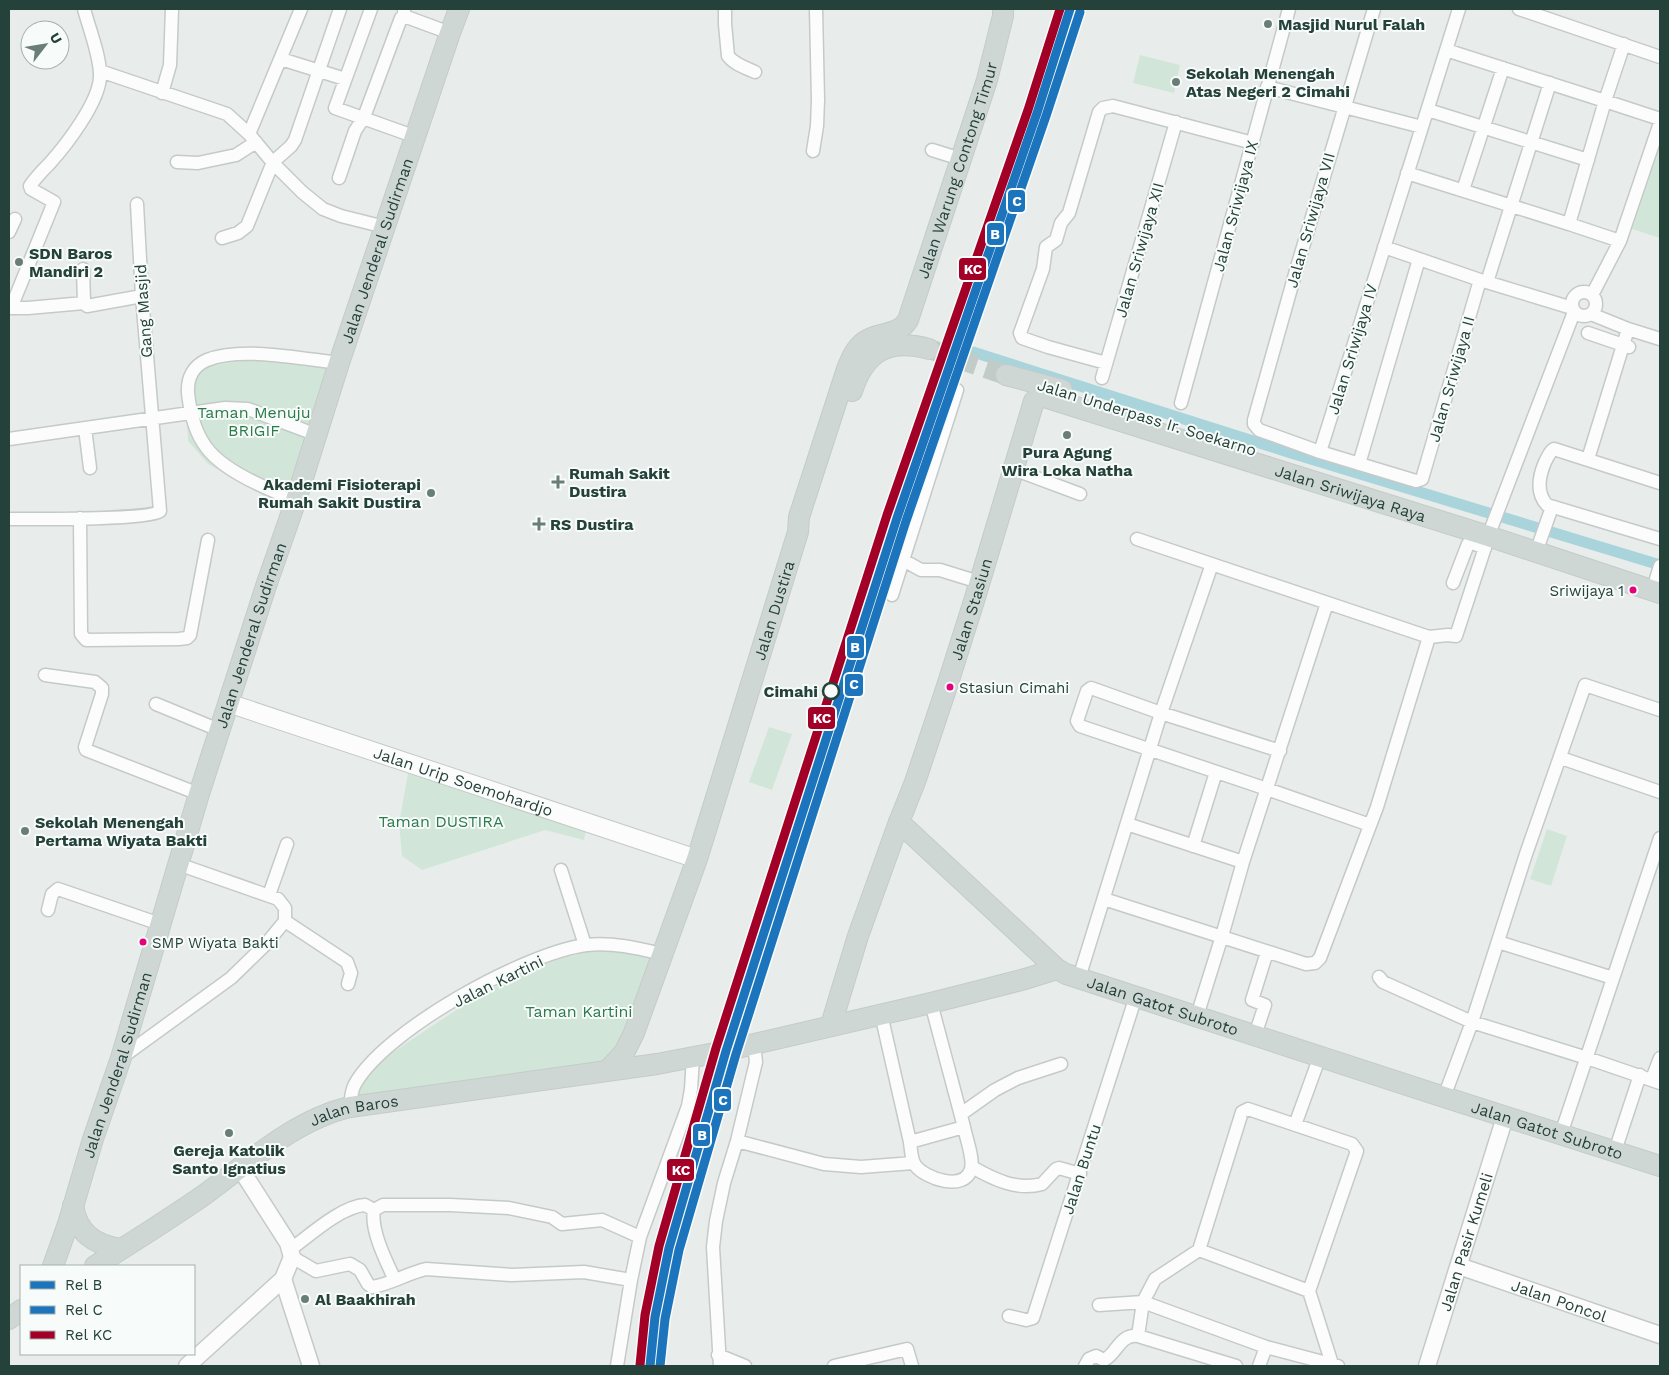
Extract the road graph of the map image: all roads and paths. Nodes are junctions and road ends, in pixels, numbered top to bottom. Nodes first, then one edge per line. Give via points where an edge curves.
1 (84, 9) edge
2 (172, 9) edge
3 (301, 9) edge
4 (340, 9) edge
5 (370, 9) edge
6 (459, 9) edge
7 (725, 9) edge
8 (816, 9) edge
9 (1003, 9) edge
10 (1289, 9) edge
11 (1374, 9) edge
12 (1459, 9) edge
13 (1518, 9) edge
14 (404, 12) edge
15 (450, 33) junction
16 (1624, 44) junction
17 (1446, 50) junction
18 (1660, 57) edge
19 (281, 59) junction
20 (1503, 68) junction
21 (100, 71) junction
22 (318, 72) junction
23 (755, 72) dead end
24 (345, 79) junction
25 (1550, 83) junction
26 (1267, 87) junction
27 (162, 92) junction
28 (1605, 101) junction
29 (1344, 106) junction
30 (1428, 110) junction
31 (364, 117) junction
32 (1660, 119) edge
33 (1176, 122) junction
34 (1660, 123) edge
35 (1422, 127) junction
36 (1484, 127) junction
37 (416, 137) junction
38 (252, 138) junction
39 (1531, 142) junction
40 (1253, 143) junction
41 (932, 150) dead end
42 (813, 151) dead end
43 (961, 159) junction
44 (1588, 160) junction
45 (177, 162) dead end
46 (273, 162) junction
47 (1407, 173) junction
48 (340, 178) dead end
49 (1463, 190) junction
50 (137, 204) dead end
51 (1512, 206) junction
52 (15, 219) dead end
53 (1569, 224) junction
54 (386, 228) junction
55 (9, 232) edge
56 (222, 238) dead end
57 (1620, 241) junction
58 (1384, 247) junction
59 (1419, 259) junction
60 (83, 268) dead end
61 (1484, 281) junction
62 (1592, 295) junction
63 (142, 296) junction
64 (84, 304) junction
65 (10, 308) edge
66 (1573, 310) junction
67 (1591, 314) junction
68 (902, 328) joint
69 (1631, 330) junction
70 (1588, 333) dead end
71 (1660, 339) edge
72 (1622, 345) junction
73 (929, 349) tunnel mouth
74 (340, 363) junction
75 (1106, 363) junction
76 (1006, 374) tunnel mouth
77 (1102, 378) dead end
78 (957, 390) dead end
79 (1038, 397) joint
80 (1181, 403) dead end
81 (190, 413) junction
82 (152, 418) junction
83 (86, 428) junction
84 (317, 435) junction
85 (9, 439) edge
86 (1588, 459) junction
87 (1318, 461) junction
88 (1359, 464) junction
89 (90, 468) dead end
90 (1013, 469) junction
91 (1660, 483) edge
92 (1080, 494) dead end
93 (296, 500) junction
94 (1552, 507) junction
95 (80, 518) junction
96 (9, 519) edge
97 (798, 532) junction
98 (1490, 533) junction
99 (1137, 538) dead end
100 (1660, 539) edge
101 (208, 540) dead end
102 (1539, 543) junction
103 (904, 560) junction
104 (1212, 564) junction
105 (1658, 581) edge
106 (979, 582) junction
107 (1454, 583) dead end
108 (892, 595) dead end
109 (1327, 603) junction
110 (1429, 637) junction
111 (46, 675) dead end
112 (156, 704) dead end
113 (228, 704) junction
114 (1660, 710) edge
115 (1161, 713) junction
116 (219, 730) junction
117 (1149, 751) junction
118 (1280, 751) junction
119 (1561, 758) junction
120 (1216, 772) junction
121 (1267, 789) junction
122 (1660, 792) edge
123 (200, 794) junction
124 (899, 822) junction
125 (1127, 824) junction
126 (1370, 826) junction
127 (1660, 838) edge
128 (287, 844) dead end
129 (1193, 846) junction
130 (697, 858) junction
131 (1243, 862) junction
132 (178, 864) junction
133 (561, 870) dead end
134 (269, 895) junction
135 (1104, 899) junction
136 (48, 910) dead end
137 (285, 922) junction
138 (160, 924) junction
139 (1222, 936) junction
140 (1498, 942) junction
141 (585, 945) junction
142 (1037, 949) junction
143 (1267, 952) junction
144 (662, 954) junction
145 (1057, 969) junction
146 (1379, 976) dead end
147 (1079, 978) junction
148 (1613, 978) junction
149 (1025, 979) junction
150 (348, 984) dead end
151 (1136, 996) junction
152 (931, 1003) junction
153 (882, 1014) junction
154 (1197, 1016) junction
155 (1472, 1022) junction
156 (831, 1025) junction
157 (634, 1033) junction
158 (1255, 1035) junction
159 (754, 1044) junction
160 (1320, 1056) junction
161 (694, 1057) junction
162 (120, 1058) junction
163 (1587, 1058) junction
164 (1660, 1058) edge
165 (657, 1064) junction
166 (1061, 1064) dead end
167 (608, 1070) junction
168 (1640, 1075) junction
169 (1656, 1081) edge
170 (1444, 1097) junction
171 (350, 1107) junction
172 (961, 1114) junction
173 (1505, 1117) junction
174 (1295, 1125) junction
175 (964, 1127) junction
176 (1561, 1134) junction
177 (737, 1141) junction
178 (910, 1142) junction
179 (1614, 1151) junction
180 (913, 1163) junction
181 (1660, 1166) edge
182 (240, 1168) junction
183 (972, 1168) junction
184 (1080, 1174) junction
185 (73, 1206) junction
186 (374, 1210) junction
187 (640, 1236) junction
188 (120, 1249) junction
189 (1199, 1250) junction
190 (292, 1253) junction
191 (53, 1265) edge
192 (96, 1265) edge
193 (1459, 1266) junction
194 (283, 1279) junction
195 (395, 1280) junction
196 (630, 1280) junction
197 (1309, 1291) junction
198 (1144, 1302) junction
199 (1099, 1305) dead end
200 (20, 1311) edge
201 (1009, 1316) dead end
202 (9, 1319) edge
203 (20, 1327) edge
204 (9, 1334) edge
205 (1660, 1335) edge
206 (1138, 1336) junction
207 (1266, 1347) junction
208 (719, 1361) edge
209 (1336, 1365) edge
210 (187, 1366) edge
211 (312, 1366) edge
212 (617, 1366) edge
213 (746, 1366) edge
214 (836, 1366) edge
215 (912, 1366) edge
216 (1085, 1366) edge
217 (1236, 1366) edge
218 (1259, 1366) edge
219 (1427, 1366) edge

1 - 21 street
2 - 27 street via 170,65
3 - 19 street
4 - 22 street
5 - 24 street
6 - 15 main road, Jalan Jenderal Sudirman
7 - 23 street via 728,56
8 - 42 street via 818,100
9 - 43 main road, Jalan Warung Contong Timur via 987,80
10 - 26 street, Jalan Sriwijaya IX
11 - 29 street, Jalan Sriwijaya VII
12 - 17 street, Jalan Sriwijaya IV
13 - 16 street
14 - 15 street
14 - 31 street
15 - 37 main road, Jalan Jenderal Sudirman
16 - 18 street
16 - 28 street
17 - 20 street
17 - 30 street, Jalan Sriwijaya IV
19 - 22 street
19 - 38 street
20 - 25 street
20 - 36 street
21 - 27 street
21 - 65 street via 89,111 30,186 54,202
22 - 24 street
22 - 46 street via 293,143
24 - 31 street via 335,108
25 - 28 street
25 - 39 street, Jalan Sriwijaya II
26 - 29 street
26 - 40 street, Jalan Sriwijaya IX
27 - 38 street via 227,114
28 - 32 street
28 - 44 street
29 - 35 street
29 - 87 street, Jalan Sriwijaya VII via 1254,420 1259,430
30 - 35 street, Jalan Sriwijaya IV
30 - 36 street
31 - 37 street
31 - 48 street via 355,131
33 - 40 street
33 - 75 street, Jalan Sriwijaya XII
33 - 75 street via 1109,106 1099,112 1068,216 1061,223 1056,240 1046,247 1043,269 1020,333 1022,338
34 - 57 street
35 - 47 street, Jalan Sriwijaya IV
36 - 39 street
36 - 49 street
37 - 54 main road, Jalan Jenderal Sudirman
38 - 45 street via 236,155 198,163
38 - 46 street
39 - 44 street
39 - 51 street, Jalan Sriwijaya II
40 - 80 street, Jalan Sriwijaya IX
41 - 43 street
43 - 68 main road, Jalan Warung Contong Timur via 908,320
44 - 53 street
46 - 54 street via 323,209
46 - 56 street via 247,226
47 - 49 street
47 - 58 street, Jalan Sriwijaya IV
49 - 51 street
50 - 63 street, Gang Masjid
51 - 53 street
51 - 61 street, Jalan Sriwijaya II
52 - 55 street
53 - 57 street
54 - 74 main road, Jalan Jenderal Sudirman
57 - 62 street
58 - 59 street
58 - 87 street, Jalan Sriwijaya IV
59 - 61 street
59 - 88 street
60 - 64 street
61 - 66 street
61 - 88 street, Jalan Sriwijaya II via 1422,479 1416,481
62 - 66 street via 1584,292 1576,295
62 - 67 street via 1596,305
63 - 64 street
63 - 82 street, Gang Masjid
64 - 65 street
66 - 67 street via 1582,316
66 - 98 street
67 - 69 street
68 - 97 main road, Jalan Dustira via 865,341 853,355 799,517
69 - 71 street
69 - 72 street via 1630,347
70 - 72 street
72 - 86 street
73 - 97 main road via 900,344 884,348 861,368 808,520
74 - 81 street via 254,354 207,360 189,377
74 - 84 main road, Jalan Jenderal Sudirman
75 - 77 street, Jalan Sriwijaya XII
76 - 87 main road, Jalan Underpass Ir. Soekarno
78 - 103 street
79 - 90 main road, Jalan Stasiun
79 - 98 main road, Jalan Sriwijaya Raya
81 - 82 street
81 - 84 street via 225,408 248,409
81 - 93 street via 206,447 216,459 261,486
82 - 83 street
82 - 95 street, Gang Masjid via 159,512
83 - 85 street
83 - 89 street
84 - 93 main road, Jalan Jenderal Sudirman
86 - 91 street
86 - 94 street via 1554,449 1550,451 1539,485 1543,499
87 - 88 street
87 - 98 main road, Jalan Sriwijaya Raya
90 - 92 street
90 - 106 main road, Jalan Stasiun
93 - 113 main road, Jalan Jenderal Sudirman
94 - 100 street
94 - 102 street
95 - 96 street
95 - 101 street via 83,639 187,638
97 - 130 main road, Jalan Dustira
98 - 102 main road, Jalan Sriwijaya Raya
98 - 107 street via 1468,544
98 - 110 street via 1456,636
99 - 104 street
102 - 105 main road, Jalan Sriwijaya Raya
103 - 106 street via 921,570 940,570
103 - 108 street
104 - 109 street
104 - 115 street
106 - 124 main road, Jalan Stasiun via 915,782
109 - 110 street
109 - 118 street
110 - 126 street
111 - 123 street via 96,682 102,688 86,750
112 - 116 street
113 - 116 main road, Jalan Jenderal Sudirman
113 - 130 main road, Jalan Urip Soemohardjo
114 - 119 street via 1586,685
115 - 117 street
115 - 117 street via 1091,688 1087,691 1077,721 1080,726
115 - 118 street
116 - 123 main road, Jalan Jenderal Sudirman
117 - 120 street
117 - 125 street
118 - 121 street
119 - 122 street
119 - 140 street
120 - 121 street
120 - 129 street
121 - 126 street
121 - 131 street
123 - 132 main road, Jalan Jenderal Sudirman
124 - 142 main road
124 - 156 main road, Jalan Stasiun via 858,936
125 - 129 street
125 - 135 street
126 - 143 street via 1320,958 1315,963 1306,964
127 - 148 street
128 - 134 street
129 - 131 street
130 - 144 main road, Jalan Dustira
131 - 139 street
132 - 134 street
132 - 138 main road, Jalan Jenderal Sudirman
133 - 141 street
134 - 137 street via 286,908
135 - 139 street
135 - 147 street
136 - 138 street via 52,894 58,889
137 - 150 street via 347,962 351,973
137 - 162 street via 231,978
138 - 162 main road, Jalan Jenderal Sudirman
139 - 143 street
139 - 154 street
140 - 148 street
140 - 155 street
141 - 144 street, Jalan Kartini via 611,944
141 - 171 street, Jalan Kartini via 509,971 471,990 412,1028 363,1072 354,1086
142 - 145 main road
142 - 149 main road via 1036,969
143 - 158 street via 1252,1000 1264,1005
144 - 157 main road, Jalan Dustira
145 - 147 main road, Jalan Gatot Subroto
145 - 149 main road
146 - 155 street via 1383,982
147 - 151 main road, Jalan Gatot Subroto
148 - 163 street
149 - 152 main road
151 - 154 main road, Jalan Gatot Subroto
151 - 184 street, Jalan Buntu
152 - 153 main road
152 - 172 street
153 - 156 main road
153 - 178 street
154 - 158 main road, Jalan Gatot Subroto
155 - 163 street
155 - 170 street
156 - 159 main road
157 - 165 main road via 642,1053
157 - 167 main road, Jalan Dustira via 624,1053
158 - 160 main road, Jalan Gatot Subroto
159 - 161 main road
159 - 177 street via 756,1062
160 - 170 main road, Jalan Gatot Subroto
160 - 174 street
161 - 165 main road
161 - 187 street via 688,1106
162 - 185 main road, Jalan Jenderal Sudirman
163 - 168 street
163 - 176 street
164 - 169 street
165 - 167 main road, Jalan Baros
166 - 172 street via 1018,1078
167 - 171 main road, Jalan Baros
168 - 169 street
168 - 179 street
170 - 173 main road, Jalan Gatot Subroto
171 - 182 main road, Jalan Baros via 335,1110 303,1125
172 - 175 street
173 - 176 main road, Jalan Gatot Subroto
173 - 193 street, Jalan Pasir Kumeli
174 - 189 street via 1248,1109 1242,1112
174 - 197 street via 1352,1144 1357,1150
175 - 178 street
175 - 183 street
176 - 179 main road, Jalan Gatot Subroto
177 - 180 street via 824,1164 861,1167
177 - 208 street via 724,1183 713,1247
178 - 180 street
179 - 181 main road, Jalan Gatot Subroto
180 - 183 street via 928,1177 952,1182 961,1180
182 - 188 main road, Jalan Baros via 203,1196
182 - 190 street
183 - 184 street via 1023,1186 1042,1184 1059,1168
184 - 201 street, Jalan Buntu via 1033,1318 1026,1320
185 - 188 main road via 78,1223 87,1234 105,1246
185 - 191 main road, Jalan Jenderal Sudirman
186 - 187 street via 384,1205 509,1208 552,1217 564,1224 602,1220
186 - 190 street via 363,1204 325,1222
186 - 195 street via 381,1251
187 - 196 street
188 - 192 main road, Jalan Baros
189 - 197 street
189 - 198 street via 1155,1280
190 - 194 street
190 - 195 street via 316,1271 350,1264 360,1270 370,1287
193 - 205 street, Jalan Poncol
193 - 219 street, Jalan Pasir Kumeli
194 - 210 street
194 - 211 street
195 - 196 street via 426,1269 512,1276 584,1272
196 - 212 street
197 - 209 street
198 - 199 street
198 - 206 street
198 - 207 street
200 - 202 main road
203 - 204 main road
206 - 216 street via 1123,1340 1108,1358 1104,1360 1096,1356
206 - 217 street
207 - 209 street
207 - 218 street
208 - 213 street
214 - 215 street via 908,1348

